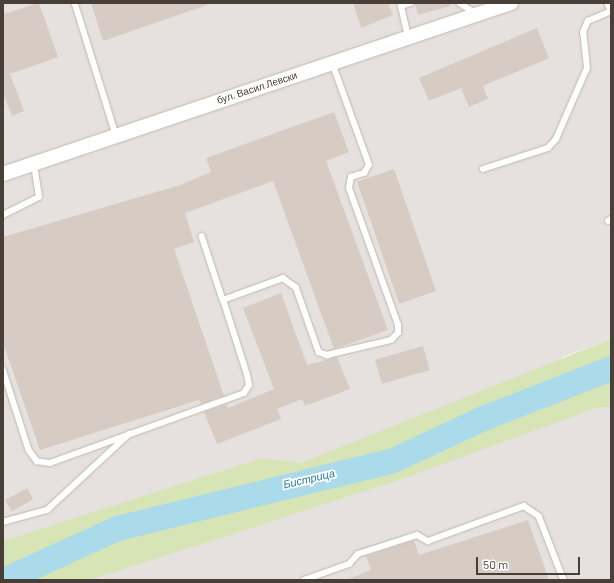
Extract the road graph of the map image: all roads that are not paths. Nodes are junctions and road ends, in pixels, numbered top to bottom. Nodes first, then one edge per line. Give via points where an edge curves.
1 (75, 3) edge
2 (411, 3) edge
3 (460, 3) edge
4 (512, 3) edge
5 (608, 3) edge
6 (611, 11) edge
7 (477, 14) junction
8 (408, 37) junction
9 (332, 63) junction
10 (116, 135) junction
11 (34, 163) junction
12 (483, 169) dead end
13 (3, 174) edge
14 (3, 214) edge
15 (202, 236) dead end
16 (223, 300) junction
17 (3, 369) edge
18 (133, 431) junction
19 (3, 522) edge
20 (304, 580) edge
21 (564, 580) edge

1 - 10 lane
2 - 8 lane via 400,6
3 - 7 lane
4 - 7 street, бул. Васил Левски
5 - 6 lane
6 - 12 lane via 588,21 583,32 587,68 556,139 548,148
7 - 8 street, бул. Васил Левски
8 - 9 street, бул. Васил Левски
9 - 10 street, бул. Васил Левски
9 - 16 lane via 369,165 364,173 351,177 349,188 398,333 391,340 327,355 315,345 296,287 291,281 283,278
10 - 11 street, бул. Васил Левски
11 - 13 street, бул. Васил Левски
11 - 14 lane via 39,197
15 - 16 lane
16 - 18 lane via 247,375 249,385 244,393
17 - 18 lane via 29,450 37,461 50,463
18 - 19 lane via 47,510
20 - 21 lane via 349,564 358,554 417,536 428,541 524,506 539,516

